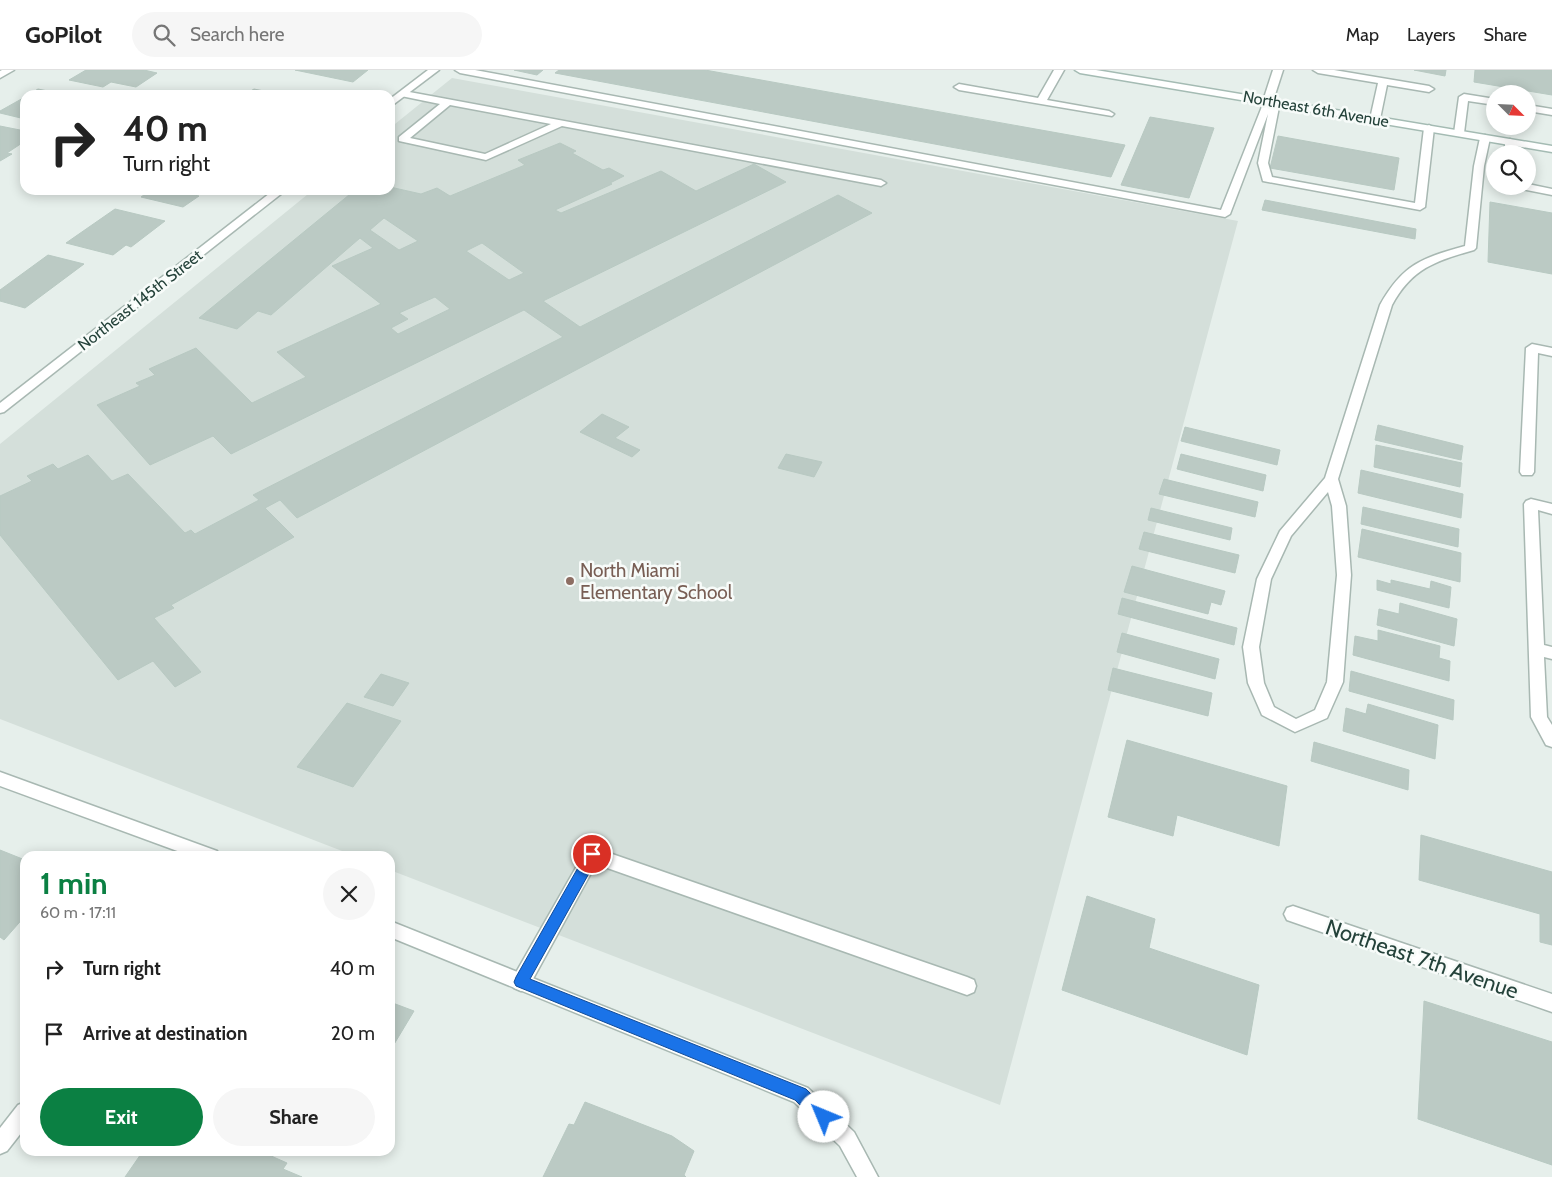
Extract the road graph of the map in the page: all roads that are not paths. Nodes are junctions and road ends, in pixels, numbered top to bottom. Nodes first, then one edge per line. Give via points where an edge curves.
1 (9, 70) edge
2 (434, 70) edge
3 (460, 70) edge
4 (1059, 70) edge
5 (1080, 70) edge
6 (1278, 70) edge
7 (1318, 70) edge
8 (0, 75) edge
9 (1383, 81) junction
10 (959, 87) dead end
11 (1429, 89) dead end
12 (404, 94) junction
13 (395, 100) edge
14 (1486, 101) edge
15 (448, 102) junction
16 (1041, 102) junction
17 (1272, 102) junction
18 (1536, 109) edge
19 (1552, 112) edge
20 (1109, 114) dead end
21 (1374, 119) junction
22 (562, 123) junction
23 (1429, 128) junction
24 (1459, 133) junction
25 (1485, 138) junction
26 (1510, 142) joint
27 (1552, 149) edge
28 (880, 182) dead end
29 (1536, 189) edge
30 (1552, 192) edge
31 (274, 195) edge
32 (1552, 352) edge
33 (0, 410) edge
34 (1527, 472) dead end
35 (1331, 479) junction
36 (1552, 509) edge
37 (1544, 651) edge
38 (1552, 740) edge
39 (0, 779) edge
40 (196, 851) edge
41 (1293, 914) dead end
42 (395, 930) edge
43 (521, 982) junction
44 (968, 986) dead end
45 (1552, 1003) edge
46 (20, 1118) edge
47 (0, 1144) edge
48 (868, 1177) edge

1 - 8 street
2 - 12 street
3 - 17 street via 1225,214
4 - 16 street
5 - 17 street, Northeast 6th Avenue
6 - 17 street
7 - 9 street
9 - 11 street
9 - 21 street
10 - 16 street
12 - 13 street
12 - 15 street
14 - 24 street via 1464,97
15 - 22 street
15 - 22 street via 402,139 486,157
16 - 20 street
17 - 21 street, Northeast 6th Avenue
17 - 23 street via 1263,163 1267,178 1420,207
18 - 19 street
21 - 23 street, Northeast 6th Avenue
22 - 28 street
23 - 24 street, Northeast 6th Avenue
24 - 25 street, Northeast 6th Avenue
25 - 26 street, Northeast 6th Avenue
25 - 35 street via 1478,166 1470,248 1431,259 1408,273 1395,286 1386,305
26 - 27 street, Northeast 6th Avenue
29 - 30 street
31 - 33 street, Northeast 145th Street
32 - 34 street via 1532,348
35 - 35 street via 1339,506 1344,575 1335,682 1321,714 1295,726 1268,710 1256,683 1251,647 1264,579 1285,534
36 - 37 street via 1531,504
37 - 38 street via 1539,717
39 - 40 street
41 - 45 street, Northeast 7th Avenue
42 - 43 street
43 - 44 street via 592,854
43 - 48 street via 801,1095 846,1140
46 - 47 street

